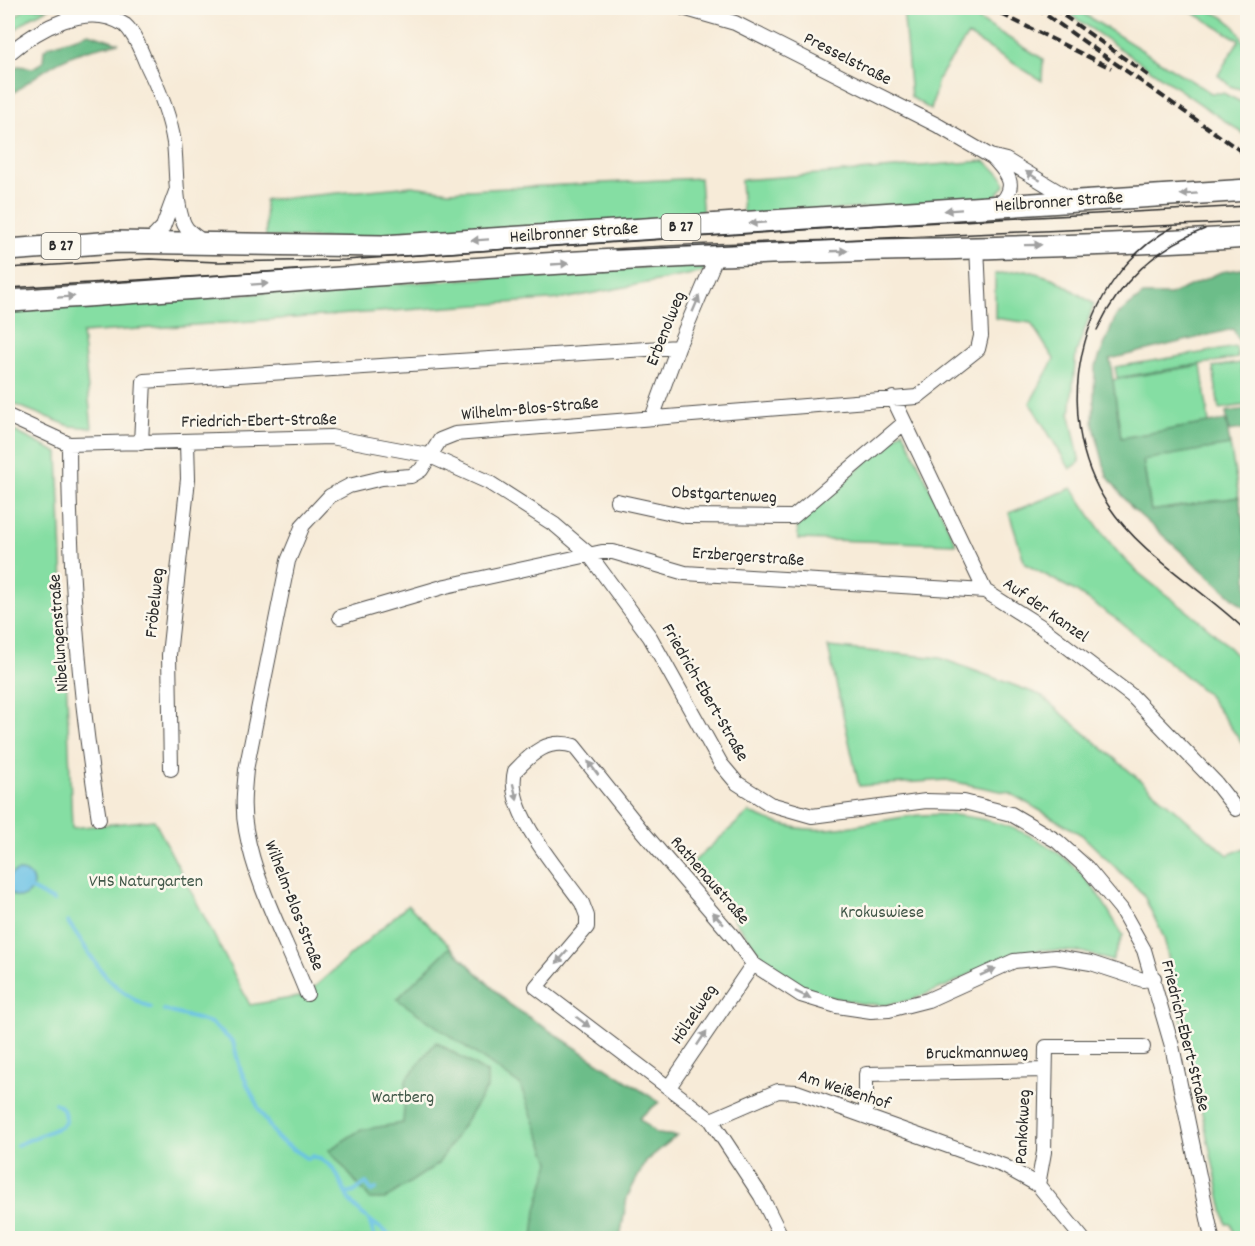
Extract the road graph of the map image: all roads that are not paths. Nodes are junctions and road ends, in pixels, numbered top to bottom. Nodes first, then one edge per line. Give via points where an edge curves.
1 (683, 8) edge
2 (111, 11) edge
3 (8, 54) edge
4 (990, 156) junction
5 (177, 187) junction
6 (1248, 190) edge
7 (1074, 202) junction
8 (997, 207) junction
9 (1248, 237) edge
10 (148, 243) junction
11 (206, 245) junction
12 (977, 246) junction
13 (8, 250) edge
14 (717, 255) junction
15 (8, 301) edge
16 (678, 347) junction
17 (893, 398) junction
18 (8, 417) edge
19 (652, 418) junction
20 (904, 423) junction
21 (187, 442) junction
22 (141, 443) junction
23 (69, 444) junction
24 (428, 455) junction
25 (617, 501) dead end
26 (588, 553) junction
27 (985, 591) junction
28 (340, 617) dead end
29 (171, 769) dead end
30 (1236, 810) dead end
31 (99, 819) dead end
32 (753, 964) junction
33 (1154, 978) junction
34 (307, 993) dead end
35 (1143, 1047) dead end
36 (1045, 1070) junction
37 (669, 1087) junction
38 (866, 1115) junction
39 (711, 1120) junction
40 (1038, 1185) junction
41 (782, 1239) edge
42 (1082, 1239) edge
43 (1212, 1239) edge

1 - 4 street, Presselstraße via 735,23
2 - 3 street via 64,16
2 - 5 street via 126,26 152,76 174,142
7 -> 4 street, Presselstraße via 1006,160
4 - 8 street, Presselstraße via 1006,172 1010,186 1007,198
5 - 10 street via 163,227
5 - 11 street via 186,228
6 -> 7 main road, Heilbronner Straße / B 27
7 - 8 main road, Heilbronner Straße / B 27
8 -> 11 main road, Heilbronner Straße / B 27 via 383,246
12 -> 9 main road, Heilbronner Straße / B 27
10 - 11 main road, Heilbronner Straße / B 27
10 - 13 main road, Heilbronner Straße / B 27
14 -> 12 main road, Heilbronner Straße / B 27
12 - 17 street, Wilhelm-Blos-Straße via 981,336 978,349 916,398
15 -> 14 main road, Heilbronner Straße / B 27
16 -> 14 street, Erbenolweg
16 - 19 street, Erbenolweg
16 - 22 street via 144,381
17 - 19 street, Wilhelm-Blos-Straße
17 - 20 street, Auf der Kanzel
18 - 23 street, Friedrich-Ebert-Straße
19 - 24 street, Wilhelm-Blos-Straße via 455,434 440,440
20 - 25 street, Obstgartenweg via 793,517 686,516
20 - 27 street, Auf der Kanzel
21 - 22 street, Friedrich-Ebert-Straße
21 - 24 street, Friedrich-Ebert-Straße via 331,437
21 - 29 street, Fröbelweg via 188,479 169,655
22 - 23 street, Friedrich-Ebert-Straße
23 - 31 street, Nibelungenstraße via 81,680
24 - 26 street, Friedrich-Ebert-Straße via 488,482 555,525
24 - 34 street, Wilhelm-Blos-Straße via 421,470 411,476 359,482 330,496 303,525 288,561 246,770 245,828 255,868
26 - 27 street, Erzbergerstraße via 613,552 685,573
26 - 28 street, Erzbergerstraße via 571,561 446,585
26 - 33 street, Friedrich-Ebert-Straße via 650,637 704,736 737,783 770,804 812,816 926,801 964,802 1011,814 1057,841 1087,868 1121,909 1144,950
27 - 30 street, Auf der Kanzel via 1040,626 1132,696 1215,782
32 -> 33 street, Rathenaustraße via 801,995 871,1011 928,1000 1014,960 1055,957 1108,967 1136,978
37 -> 32 street, Hölzelweg
32 -> 37 street, Rathenaustraße via 574,746 562,742 542,747 515,771 513,790 528,828 582,903 587,916 587,927 536,987
33 - 43 street, Friedrich-Ebert-Straße
35 - 36 street, Bruckmannweg via 1046,1047
36 - 38 street, Bruckmannweg via 866,1074
36 - 40 street, Pankokweg via 1044,1152
37 - 39 street
38 - 39 street, Am Weißenhof via 797,1092 778,1091
38 - 40 street, Am Weißenhof via 1004,1166
39 - 41 street via 761,1196
40 - 42 street, Am Weißenhof

